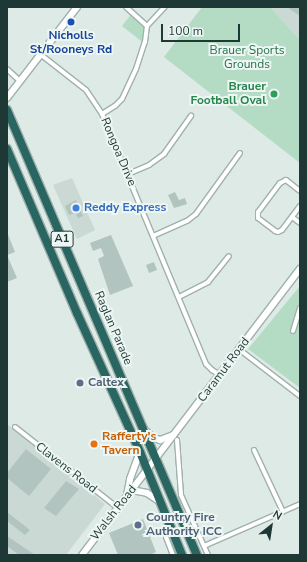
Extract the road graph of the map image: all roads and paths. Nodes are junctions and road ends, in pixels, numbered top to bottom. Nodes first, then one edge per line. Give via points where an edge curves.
1 (77, 7) edge
2 (126, 7) edge
3 (165, 7) edge
4 (148, 26) junction
5 (40, 54) junction
6 (7, 69) edge
7 (20, 81) junction
8 (7, 98) edge
9 (7, 110) edge
10 (102, 114) junction
11 (191, 116) dead end
12 (7, 149) edge
13 (240, 153) dead end
14 (128, 174) junction
15 (300, 190) edge
16 (300, 206) edge
17 (292, 217) junction
18 (300, 223) edge
19 (153, 236) junction
20 (229, 256) dead end
21 (300, 269) edge
22 (179, 297) junction
23 (300, 308) edge
24 (293, 331) dead end
25 (240, 350) junction
26 (220, 375) junction
27 (300, 396) edge
28 (15, 427) dead end
29 (144, 429) junction
30 (176, 437) junction
31 (254, 450) dead end
32 (140, 452) junction
33 (156, 459) junction
34 (146, 471) junction
35 (132, 490) junction
36 (181, 495) junction
37 (127, 497) junction
38 (173, 499) junction
39 (160, 503) junction
40 (300, 504) edge
41 (118, 508) junction
42 (283, 512) junction
43 (168, 523) junction
44 (204, 546) junction
45 (82, 555) edge
46 (173, 555) edge
47 (182, 555) edge
48 (197, 555) edge
49 (208, 555) edge

1 - 5 street
2 - 4 street
3 - 4 street
4 - 10 street via 145,44 128,89 115,106
5 - 7 street
5 - 10 street, Rongoa Drive via 86,90
6 - 7 street
7 - 8 street
9 - 29 highway, Raglan Parade / A1
10 - 14 street, Rongoa Drive
11 - 14 street via 164,154
12 - 32 highway, A1
13 - 19 street via 196,214 187,221
14 - 19 street, Rongoa Drive
15 - 17 street via 286,180 280,183 258,212 258,218 278,232
16 - 17 street
17 - 18 street
19 - 22 street, Rongoa Drive
20 - 22 street via 208,282
21 - 25 street, Caramut Road
22 - 26 street, Rongoa Drive via 206,364
23 - 24 street
25 - 26 street, Caramut Road
25 - 27 street
26 - 30 street, Caramut Road
28 - 41 street, Clavens Road
29 - 30 street via 152,437 160,440
29 - 33 highway, Raglan Parade / A1
30 - 33 street, Caramut Road
30 - 36 street
31 - 42 street
32 - 34 highway, A1
32 - 37 street via 130,479
33 - 34 street, Caramut Road
33 - 38 highway, Raglan Parade / A1
34 - 35 street, Walsh Road
34 - 39 highway, A1
35 - 37 street, Walsh Road
35 - 39 street via 147,492
36 - 38 street
36 - 44 street
37 - 41 street, Walsh Road
38 - 39 highway
38 - 48 highway, Raglan Parade / A1
39 - 43 highway, A1
40 - 42 street
41 - 45 street, Walsh Road
42 - 44 street
43 - 46 street via 166,537
43 - 47 highway, A1
44 - 49 street

